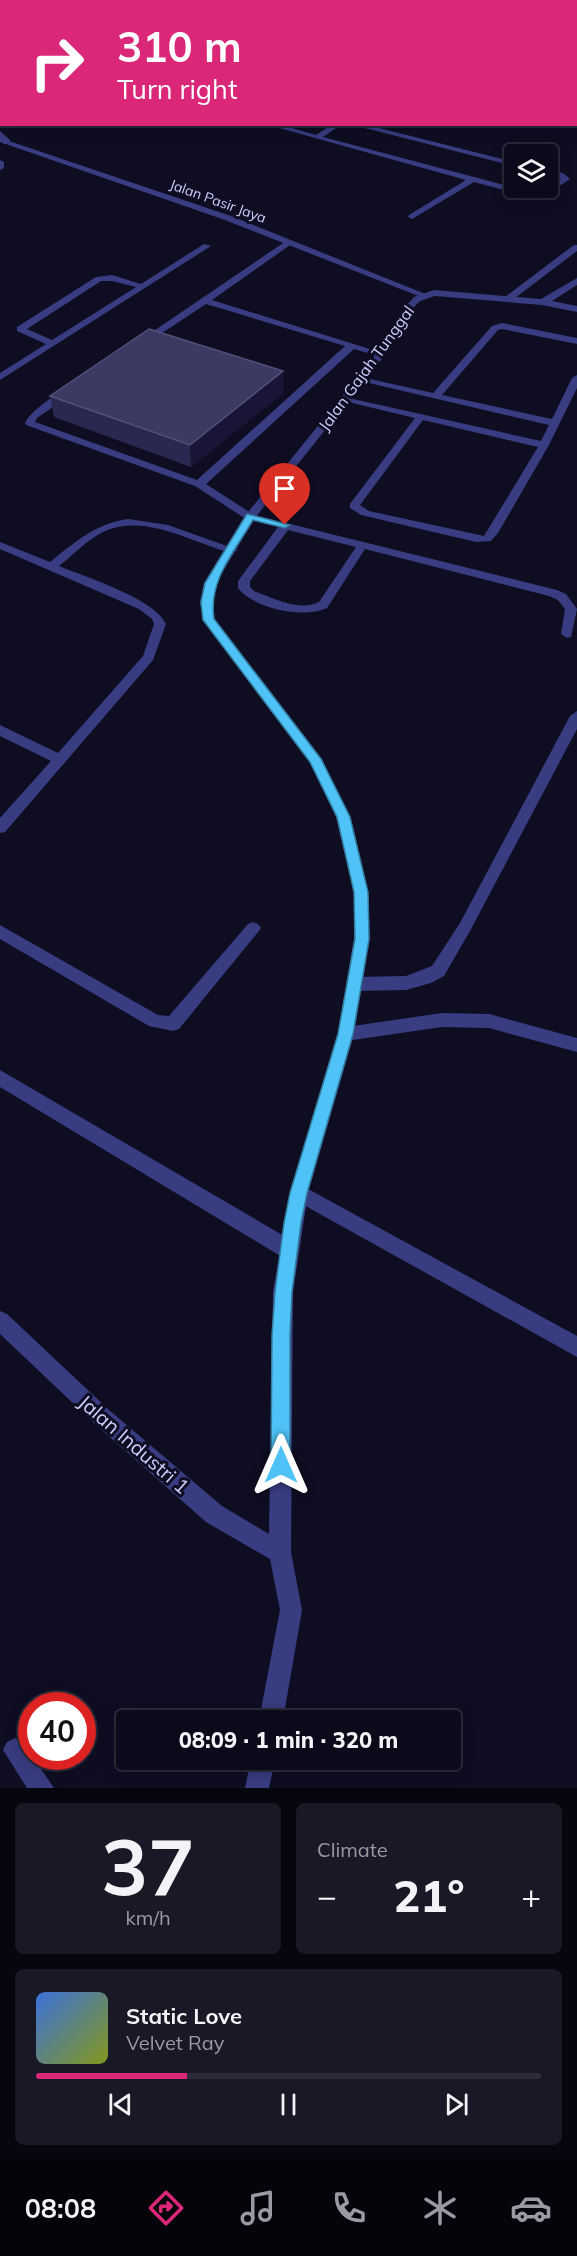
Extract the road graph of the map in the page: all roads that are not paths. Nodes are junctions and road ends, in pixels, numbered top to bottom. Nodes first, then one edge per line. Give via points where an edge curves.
1 (276, 126) edge
2 (336, 126) edge
3 (360, 126) edge
4 (0, 133) edge
5 (317, 137) junction
6 (4, 141) edge
7 (494, 159) junction
8 (0, 162) edge
9 (504, 162) edge
10 (482, 167) dead end
11 (0, 168) edge
12 (558, 174) edge
13 (471, 176) junction
14 (558, 184) edge
15 (504, 186) edge
16 (412, 217) dead end
17 (289, 243) junction
18 (207, 246) dead end
19 (577, 247) edge
20 (577, 280) edge
21 (140, 286) junction
22 (424, 295) junction
23 (508, 299) junction
24 (205, 301) junction
25 (542, 302) junction
26 (577, 309) edge
27 (577, 341) edge
28 (51, 343) junction
29 (136, 346) edge
30 (351, 346) junction
31 (381, 354) junction
32 (0, 377) edge
33 (577, 378) edge
34 (362, 380) junction
35 (78, 385) edge
36 (436, 396) junction
37 (347, 399) junction
38 (422, 416) junction
39 (555, 423) junction
40 (544, 445) junction
41 (199, 484) junction
42 (250, 517) junction
43 (285, 525) junction
44 (0, 544) edge
45 (362, 546) junction
46 (232, 550) junction
47 (52, 566) junction
48 (567, 634) dead end
49 (577, 716) edge
50 (0, 730) edge
51 (59, 759) junction
52 (0, 828) edge
53 (253, 928) dead end
54 (0, 931) edge
55 (355, 984) junction
56 (346, 1034) junction
57 (577, 1045) edge
58 (0, 1078) edge
59 (299, 1193) junction
60 (289, 1250) junction
61 (0, 1321) edge
62 (577, 1347) edge
63 (280, 1552) junction
64 (273, 1710) edge
65 (15, 1750) dead end
66 (261, 1770) edge
67 (42, 1788) edge
68 (257, 1788) edge

1 - 5 street
2 - 5 street
3 - 7 street
4 - 6 street
5 - 13 street
6 - 17 street, Jalan Pasir Jaya
7 - 9 street
7 - 10 street
8 - 11 street
12 - 14 street via 566,179
13 - 15 street
13 - 16 street
17 - 22 street, Jalan Pasir Jaya
17 - 24 street
18 - 21 street
19 - 23 street
20 - 25 street
21 - 28 street
21 - 28 street via 112,278 99,279 20,329
22 - 23 street
22 - 31 street, Jalan Gajah Tunggal via 408,308
23 - 25 street
24 - 29 street
24 - 30 street
25 - 26 street
27 - 36 street via 502,326 495,328
28 - 32 street
30 - 31 street
30 - 41 street
31 - 34 street, Jalan Gajah Tunggal
33 - 39 street
34 - 36 street
34 - 37 street, Jalan Gajah Tunggal
35 - 41 street via 33,416 30,423
36 - 39 street
37 - 38 street
37 - 42 street, Jalan Gajah Tunggal
38 - 40 street
38 - 40 street via 354,506 356,509 487,539
39 - 40 street
41 - 42 street
42 - 43 street
42 - 46 street, Jalan Gajah Tunggal
43 - 45 street
43 - 45 street via 244,581 244,588 250,594 303,611 323,605
44 - 47 street
45 - 48 street via 554,593 571,609
46 - 47 street via 130,522 98,530
46 - 55 street, Jalan Gajah Tunggal via 210,583 208,620 315,759 343,817 361,892 362,939
47 - 51 street via 143,606 160,624 149,657
49 - 55 street via 438,971 406,983
50 - 51 street
51 - 52 street
53 - 54 street via 173,1024 155,1021
55 - 56 street, Jalan Gajah Tunggal
56 - 57 street via 442,1020 489,1021
56 - 59 street, Jalan Gajah Tunggal
58 - 60 street
59 - 60 street, Jalan Gajah Tunggal
59 - 62 street
60 - 63 street, Jalan Gajah Tunggal via 281,1335
61 - 63 street, Jalan Industri 1 via 214,1514
63 - 64 street, Jalan Gajah Tunggal via 291,1610
65 - 67 street
66 - 68 street

